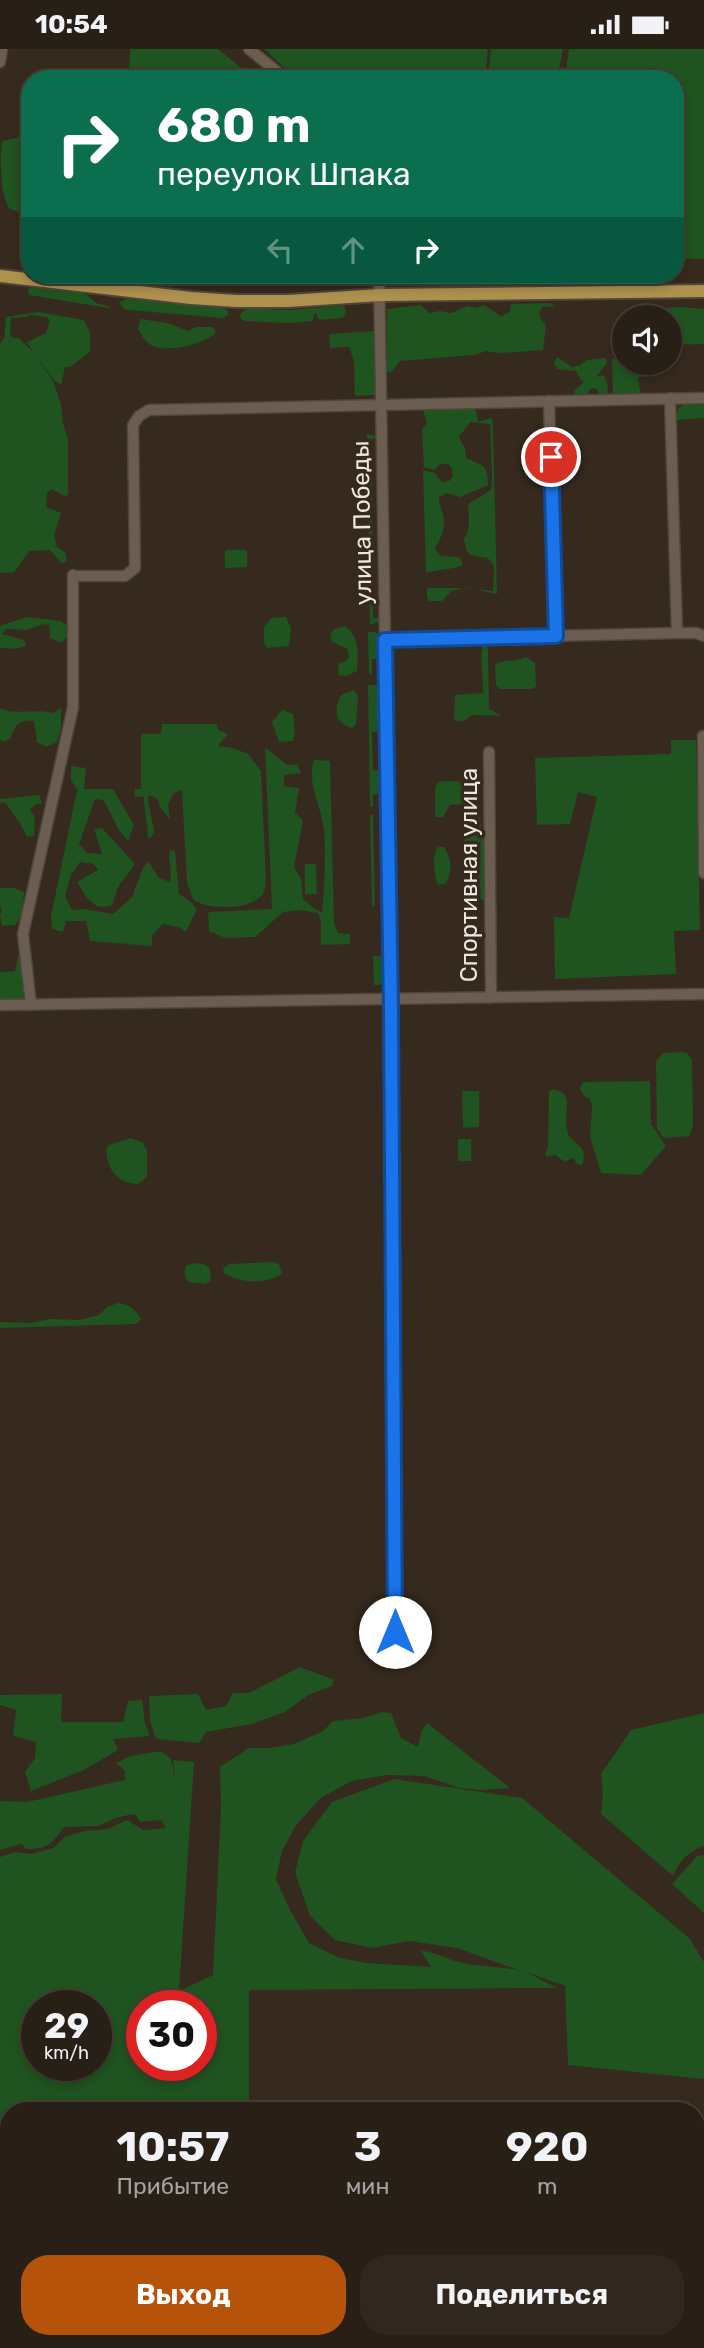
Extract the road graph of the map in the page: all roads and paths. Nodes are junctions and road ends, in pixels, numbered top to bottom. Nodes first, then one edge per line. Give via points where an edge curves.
1 (2, 49) edge
2 (249, 49) edge
3 (0, 62) edge
4 (275, 70) edge
5 (0, 276) edge
6 (21, 278) edge
7 (69, 284) edge
8 (379, 284) edge
9 (704, 291) edge
10 (380, 295) junction
11 (670, 398) junction
12 (704, 398) edge
13 (549, 401) junction
14 (382, 405) junction
15 (677, 633) junction
16 (556, 636) junction
17 (704, 636) edge
18 (385, 640) junction
19 (703, 736) edge
20 (489, 752) dead end
21 (704, 873) edge
22 (704, 994) edge
23 (491, 997) junction
24 (391, 999) junction
25 (0, 1005) edge
26 (31, 1005) junction
27 (395, 1632) dead end

1 - 3 street
2 - 4 street
5 - 6 main road
7 - 10 main road via 236,301
8 - 10 street, улица Победы
9 - 10 main road
10 - 14 street, улица Победы
11 - 12 street
11 - 13 street
11 - 15 street
13 - 14 street
13 - 16 street
14 - 18 street, улица Победы
14 - 26 street via 149,410 133,425 135,568 125,576 73,575 73,707 23,934
15 - 16 street
15 - 17 street
16 - 18 street
18 - 24 street, улица Победы
19 - 21 street
20 - 23 street, Спортивная улица
22 - 23 street
23 - 24 street
24 - 26 street
24 - 27 street, улица Победы
25 - 26 street

